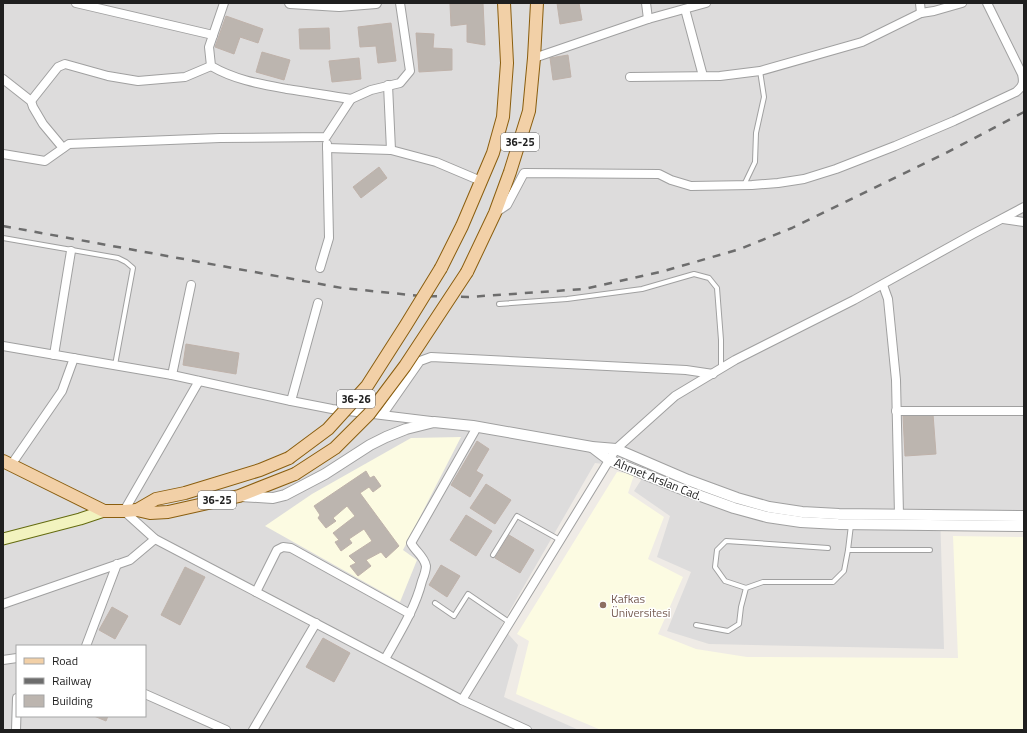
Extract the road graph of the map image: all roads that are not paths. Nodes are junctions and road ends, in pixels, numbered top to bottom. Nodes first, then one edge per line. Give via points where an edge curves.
1 (76, 3) edge
2 (224, 3) edge
3 (290, 3) edge
4 (376, 3) edge
5 (400, 3) edge
6 (504, 3) edge
7 (537, 3) edge
8 (646, 3) edge
9 (706, 3) edge
10 (920, 3) edge
11 (962, 3) edge
12 (987, 3) edge
13 (308, 4) edge
14 (685, 9) junction
15 (921, 12) junction
16 (648, 20) junction
17 (213, 35) junction
18 (534, 58) junction
19 (211, 66) junction
20 (760, 71) junction
21 (702, 76) junction
22 (630, 77) dead end
23 (3, 79) edge
24 (388, 85) junction
25 (351, 98) junction
26 (31, 101) junction
27 (326, 137) junction
28 (63, 148) junction
29 (327, 148) junction
30 (391, 150) junction
31 (3, 154) edge
32 (481, 181) junction
33 (744, 185) junction
34 (1024, 207) edge
35 (495, 213) junction
36 (1003, 219) junction
37 (1024, 222) edge
38 (3, 238) edge
39 (71, 251) junction
40 (320, 268) dead end
41 (191, 285) dead end
42 (883, 285) junction
43 (318, 303) dead end
44 (499, 304) dead end
45 (406, 326) joint
46 (3, 346) edge
47 (54, 355) junction
48 (74, 358) junction
49 (115, 365) junction
50 (721, 369) junction
51 (713, 374) junction
52 (172, 375) junction
53 (199, 381) junction
54 (291, 401) junction
55 (896, 411) junction
56 (1024, 411) edge
57 (383, 414) junction
58 (434, 422) junction
59 (477, 427) junction
60 (592, 446) junction
61 (616, 449) junction
62 (609, 460) junction
63 (7, 463) edge
64 (239, 496) junction
65 (137, 510) junction
66 (104, 511) junction
67 (124, 512) junction
68 (899, 515) junction
69 (1024, 516) edge
70 (850, 525) junction
71 (1024, 526) edge
72 (3, 539) edge
73 (155, 540) junction
74 (560, 540) junction
75 (828, 548) dead end
76 (848, 550) junction
77 (930, 550) dead end
78 (493, 555) dead end
79 (117, 564) junction
80 (746, 588) junction
81 (256, 592) junction
82 (436, 603) dead end
83 (3, 604) edge
84 (410, 614) junction
85 (510, 622) junction
86 (316, 623) junction
87 (696, 625) dead end
88 (86, 645) edge
89 (16, 658) edge
90 (385, 659) junction
91 (3, 660) edge
92 (146, 694) edge
93 (462, 700) junction
94 (16, 717) edge
95 (16, 730) edge
96 (226, 730) edge
97 (253, 730) edge
98 (527, 730) edge

1 - 17 street
2 - 17 street
3 - 13 street
4 - 13 street via 339,6
5 - 24 street via 410,71 400,83
6 - 32 main road, 36-25 via 507,63 503,117
7 - 18 main road, 36-25
8 - 16 street
9 - 14 street
10 - 15 street
11 - 15 street
12 - 33 street via 1022,74 1024,81 1016,92 954,121 836,169 804,179
14 - 16 street
14 - 21 street
15 - 20 street via 862,42
16 - 18 street
17 - 19 street via 209,47
18 - 35 main road, 36-25 via 529,111
19 - 25 street via 248,82
19 - 26 street via 185,77 138,81 64,64 58,67
20 - 21 street
20 - 33 lane via 764,97 756,133 755,162
21 - 22 street
23 - 26 street
24 - 25 street
24 - 30 street
25 - 27 street
26 - 28 street via 43,124
27 - 28 street via 69,144
27 - 29 street
28 - 31 street via 45,160
29 - 30 street
29 - 40 street via 329,238
30 - 32 street via 436,162
32 - 45 main road, 36-25, bridge via 441,268
33 - 35 street via 691,186 659,174 524,173 507,205
34 - 36 street
35 - 64 main road, 36-25, bridge via 466,272 405,366 369,414 335,448 294,474
36 - 37 street
36 - 42 street
38 - 39 lane
39 - 47 street
39 - 49 lane via 118,258 133,268
41 - 52 street
42 - 50 street
42 - 55 street via 888,299 896,380
43 - 54 street
44 - 50 lane via 567,300 642,289 694,274 709,278 717,288
45 - 65 main road, 36-26, bridge via 367,386 328,429 289,458 260,470 156,499
46 - 47 street
47 - 48 street
48 - 49 street
48 - 63 street via 62,391
49 - 52 street
50 - 51 street
51 - 57 street via 686,370 431,357 420,361
51 - 61 street via 675,396
52 - 53 street
53 - 54 street
53 - 67 street
54 - 57 street via 332,409
55 - 56 street
55 - 68 street
57 - 58 street
58 - 59 street
58 - 64 street via 386,437 326,474 284,495 273,498
59 - 60 street
59 - 84 street via 411,543 424,559 426,566
60 - 61 street, Ahmet Arslan Cad.
60 - 62 street, Ahmet Arslan Cad.
61 - 62 street
61 - 68 street, Ahmet Arslan Cad. via 688,480 769,507 802,512
62 - 70 street, Ahmet Arslan Cad. via 684,490 760,516
62 - 74 street
63 - 66 main road
64 - 65 main road, 36-25 via 168,512 150,513
65 - 67 main road, 36-26
66 - 67 main road, 36-26
66 - 72 main road, 36-26
67 - 73 street
68 - 69 street, Ahmet Arslan Cad.
70 - 71 street, Ahmet Arslan Cad.
70 - 76 lane
73 - 79 street via 130,560
73 - 81 street
74 - 78 lane via 517,516
74 - 85 street
75 - 80 lane via 726,541 716,550 715,567 725,581
76 - 77 lane
76 - 80 lane via 844,571 833,582 763,582
79 - 83 street
79 - 88 street
80 - 87 lane via 740,607 739,624 728,632
81 - 84 street via 277,550 282,547 291,548
81 - 86 street
82 - 85 lane via 454,616 468,594
84 - 90 street
85 - 93 street
86 - 90 street
86 - 97 street
89 - 91 street
90 - 93 street
92 - 96 street
93 - 98 street
94 - 95 street

